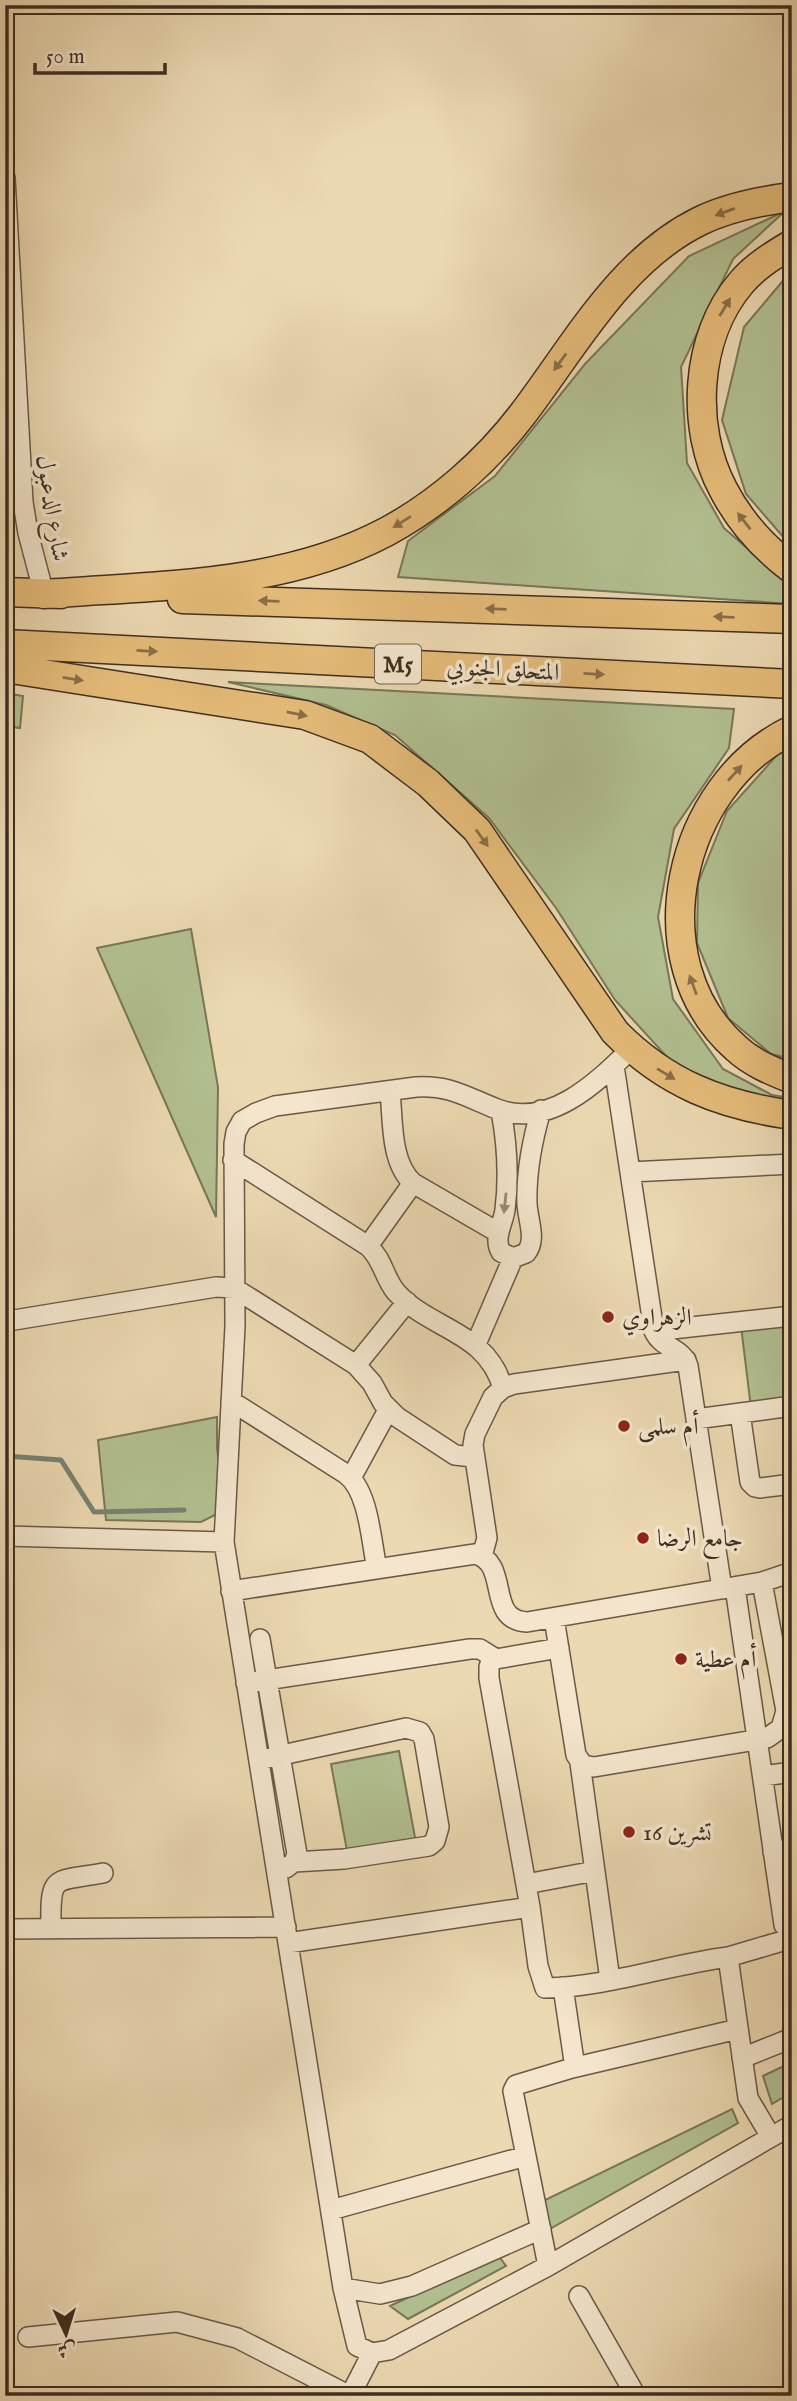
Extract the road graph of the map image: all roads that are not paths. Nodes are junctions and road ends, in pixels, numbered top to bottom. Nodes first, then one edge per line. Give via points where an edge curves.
1 (5, 178) edge
2 (792, 197) edge
3 (792, 244) edge
4 (792, 569) edge
5 (5, 592) edge
6 (44, 594) junction
7 (792, 619) edge
8 (5, 644) edge
9 (5, 668) edge
10 (792, 684) edge
11 (792, 730) edge
12 (622, 1057) junction
13 (792, 1079) edge
14 (390, 1091) junction
15 (541, 1110) junction
16 (502, 1111) junction
17 (792, 1115) edge
18 (507, 1157) junction
19 (530, 1159) junction
20 (233, 1160) junction
21 (792, 1164) edge
22 (630, 1172) junction
23 (413, 1183) junction
24 (499, 1233) junction
25 (368, 1246) junction
26 (513, 1258) junction
27 (234, 1288) junction
28 (407, 1302) junction
29 (792, 1316) edge
30 (8, 1321) dead end
31 (654, 1331) junction
32 (476, 1344) junction
33 (687, 1360) junction
34 (356, 1365) junction
35 (503, 1388) junction
36 (231, 1401) junction
37 (792, 1406) edge
38 (388, 1410) junction
39 (740, 1413) junction
40 (696, 1419) junction
41 (473, 1457) junction
42 (351, 1478) junction
43 (792, 1484) edge
44 (5, 1536) edge
45 (224, 1542) junction
46 (482, 1556) junction
47 (377, 1569) junction
48 (792, 1572) edge
49 (762, 1582) junction
50 (792, 1586) edge
51 (728, 1588) junction
52 (231, 1591) junction
53 (554, 1618) junction
54 (260, 1639) dead end
55 (559, 1648) junction
56 (492, 1658) junction
57 (267, 1679) junction
58 (246, 1683) junction
59 (757, 1740) junction
60 (280, 1755) junction
61 (259, 1759) junction
62 (580, 1763) junction
63 (792, 1772) edge
64 (762, 1776) junction
65 (782, 1851) edge
66 (285, 1866) junction
67 (595, 1871) junction
68 (103, 1873) dead end
69 (526, 1884) junction
70 (530, 1907) junction
71 (51, 1928) junction
72 (5, 1929) edge
73 (791, 1930) edge
74 (287, 1935) junction
75 (728, 1957) junction
76 (610, 1980) junction
77 (563, 1987) junction
78 (738, 2029) junction
79 (792, 2038) edge
80 (743, 2058) junction
81 (572, 2068) junction
82 (792, 2125) edge
83 (771, 2137) junction
84 (526, 2156) junction
85 (331, 2210) junction
86 (541, 2229) junction
87 (548, 2266) junction
88 (344, 2287) junction
89 (579, 2296) dead end
90 (28, 2337) dead end
91 (372, 2353) junction
92 (636, 2396) edge

1 - 6 street, شارع الدعبول via 23,502
2 -> 6 highway via 749,203 699,221 656,250 621,283 520,417 486,454 459,482 386,532 309,563 267,572 211,582
4 -> 3 highway via 741,518 722,487 702,417 701,393 708,346 721,313 741,282
5 - 6 highway
7 -> 6 highway
8 -> 10 highway, المتحلق الجنوبي / M5
9 -> 12 highway via 304,715 370,739 428,783 477,831 615,1032
13 -> 11 highway via 765,1069 736,1048 711,1021 694,990 684,955 681,918 682,881 692,842 709,807 750,757
12 - 15 street via 572,1100
12 -> 17 highway via 716,1098
12 - 22 street
14 - 16 street via 434,1086 451,1089
14 - 20 street via 275,1106 256,1113 242,1121 236,1132
14 - 23 street via 400,1165
15 - 16 street
15 - 19 street
16 - 18 street
18 - 19 street
18 -> 24 street
19 - 26 street via 527,1189 532,1241 526,1253
20 - 25 street
20 - 27 street
21 - 22 street
22 - 31 street
23 - 24 street
23 - 25 street
24 - 26 street via 498,1246
25 - 28 street
26 - 32 street
27 - 30 street via 216,1287
27 - 34 street
27 - 36 street
28 - 32 street
28 - 34 street
29 - 31 street
31 - 33 street via 660,1342
32 - 35 street via 495,1367
33 - 35 street
33 - 40 street
34 - 38 street
35 - 41 street via 493,1397 475,1434
36 - 42 street
36 - 45 street
37 - 39 street
38 - 41 street via 456,1455
38 - 42 street
39 - 40 street
39 - 43 street via 752,1485
40 - 51 street
41 - 46 street via 487,1538
42 - 47 street via 363,1499
44 - 45 street
45 - 52 street
46 - 47 street
46 - 53 street via 492,1564 507,1615 520,1622
47 - 52 street
48 - 49 street
49 - 50 street
49 - 51 street
49 - 59 street via 786,1712 775,1735
51 - 53 street
51 - 59 street
52 - 58 street
53 - 55 street
54 - 57 street
55 - 56 street
55 - 62 street
56 - 57 street via 470,1648
56 - 69 street via 489,1678
57 - 58 street
57 - 60 street
58 - 61 street
59 - 62 street via 594,1767
59 - 64 street
60 - 61 street
60 - 66 street via 297,1854
60 - 66 street via 406,1728 420,1732 439,1826 429,1846
61 - 66 street
62 - 67 street
63 - 64 street
64 - 65 street
65 - 73 street via 783,1925
66 - 74 street
67 - 69 street
67 - 76 street
68 - 71 street via 54,1886 50,1892
69 - 70 street
70 - 74 street
70 - 77 street via 541,1979 545,1988
71 - 72 street
71 - 74 street
73 - 75 street via 786,1940
74 - 85 street
75 - 76 street
75 - 78 street
76 - 77 street
77 - 81 street
78 - 80 street
78 - 81 street
79 - 80 street
80 - 83 street via 748,2098
81 - 84 street via 514,2087
82 - 83 street
83 - 87 street
84 - 85 street
84 - 86 street
85 - 88 street
86 - 87 street
86 - 88 street via 412,2286 380,2294
87 - 91 street via 389,2350
88 - 91 street via 357,2346
89 - 92 street
90 - 91 street via 177,2322 237,2338 350,2396

